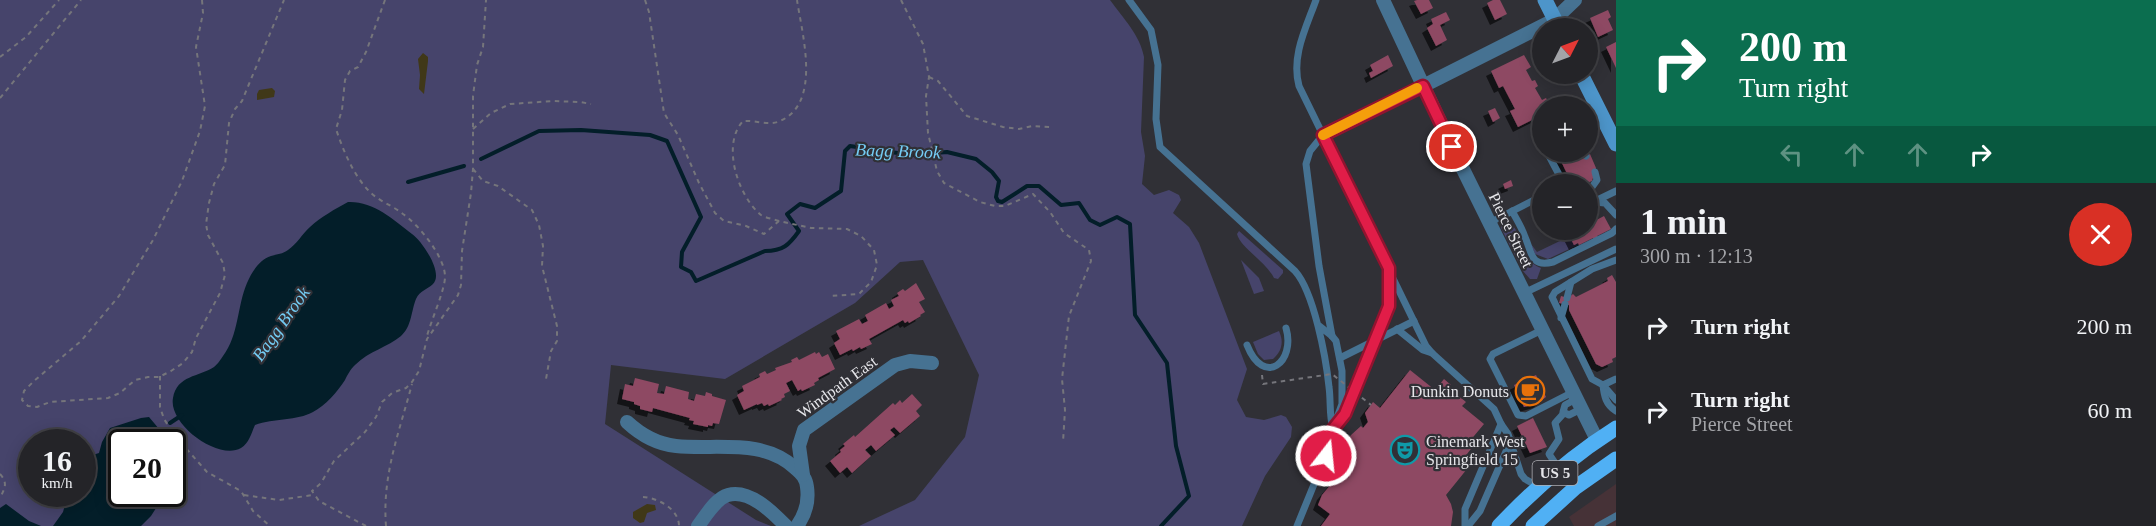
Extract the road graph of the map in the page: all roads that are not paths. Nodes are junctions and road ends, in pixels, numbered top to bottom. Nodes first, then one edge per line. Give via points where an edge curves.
1 (1129, 0) edge
2 (1316, 0) edge
3 (1383, 0) edge
4 (1545, 0) edge
5 (1575, 0) edge
6 (1553, 18) edge
7 (1561, 18) edge
8 (1532, 35) edge
9 (1586, 84) edge
10 (1423, 86) junction
11 (1603, 118) junction
12 (1598, 120) edge
13 (1323, 135) junction
14 (1616, 144) edge
15 (1616, 191) edge
16 (1598, 200) edge
17 (1532, 201) edge
18 (1598, 203) edge
19 (1616, 205) edge
20 (1512, 211) junction
21 (1616, 213) edge
22 (1489, 223) junction
23 (1616, 229) edge
24 (1616, 249) edge
25 (1616, 260) edge
26 (1389, 268) junction
27 (1571, 282) junction
28 (1524, 293) junction
29 (1561, 318) junction
30 (1414, 321) junction
31 (1318, 325) junction
32 (1286, 328) dead end
33 (1397, 329) junction
34 (1542, 330) junction
35 (1332, 336) junction
36 (1375, 340) junction
37 (1247, 345) dead end
38 (1432, 353) junction
39 (1340, 358) junction
40 (932, 363) dead end
41 (1616, 379) edge
42 (1603, 385) junction
43 (1577, 400) junction
44 (1616, 400) edge
45 (1616, 411) edge
46 (1564, 413) junction
47 (627, 422) dead end
48 (1501, 424) junction
49 (1616, 428) edge
50 (1333, 429) junction
51 (1511, 440) junction
52 (1597, 440) junction
53 (1616, 459) edge
54 (1560, 469) junction
55 (803, 475) junction
56 (1539, 487) junction
57 (1616, 516) edge
58 (1298, 524) edge
59 (1538, 524) edge
60 (698, 526) edge
61 (786, 526) edge
62 (797, 526) edge
63 (1466, 526) edge
64 (1499, 526) edge
65 (1598, 526) edge

1 - 31 lane via 1151,30 1158,65 1156,119 1160,147 1295,271 1308,290
2 - 13 lane via 1297,55 1296,72
3 - 10 street, Pierce Street
4 - 6 main road
5 - 7 street
8 - 10 street
9 - 11 main road
10 - 13 lane
10 - 22 street, Pierce Street
11 - 12 lane
11 - 14 main road
13 - 26 lane
13 - 35 lane via 1310,151 1306,164
15 - 16 lane
17 - 20 lane
18 - 21 lane via 1605,203
19 - 21 lane
20 - 22 lane
20 - 23 lane via 1533,259 1540,262 1550,263
22 - 28 street, Pierce Street
24 - 28 lane
25 - 27 lane
26 - 30 lane
26 - 36 lane via 1389,306
27 - 29 lane
27 - 29 lane via 1552,297
28 - 34 street, Pierce Street
29 - 42 lane via 1592,379
30 - 33 lane
30 - 38 lane
31 - 35 lane
31 - 50 lane
32 - 37 lane via 1288,350 1273,367 1259,365
33 - 36 lane
33 - 38 lane
34 - 43 street, Pierce Street
34 - 43 lane via 1493,354 1490,359 1498,377 1518,415
35 - 39 lane
36 - 39 lane
36 - 50 lane via 1345,414
38 - 48 lane via 1494,409
39 - 50 lane via 1342,404
40 - 55 street, Windpath East via 910,361 895,365 804,430 799,446
41 - 42 lane
42 - 44 lane
42 - 45 lane via 1604,397
43 - 46 lane via 1563,407
43 - 46 lane via 1569,415
43 - 52 street, Pierce Street
46 - 54 lane via 1555,423 1559,439 1549,454
47 - 55 street via 650,439 675,446 768,451 787,460
48 - 51 lane
48 - 63 lane via 1465,509
49 - 52 main road, US 5
50 - 58 lane
51 - 56 lane via 1521,474
51 - 63 lane via 1480,512
52 - 54 main road, US 5
53 - 59 main road, US 5 via 1576,487
54 - 56 main road, US 5
55 - 62 street, Windpath East via 808,497
56 - 64 main road, US 5
57 - 65 lane
60 - 61 street via 728,495 756,501

